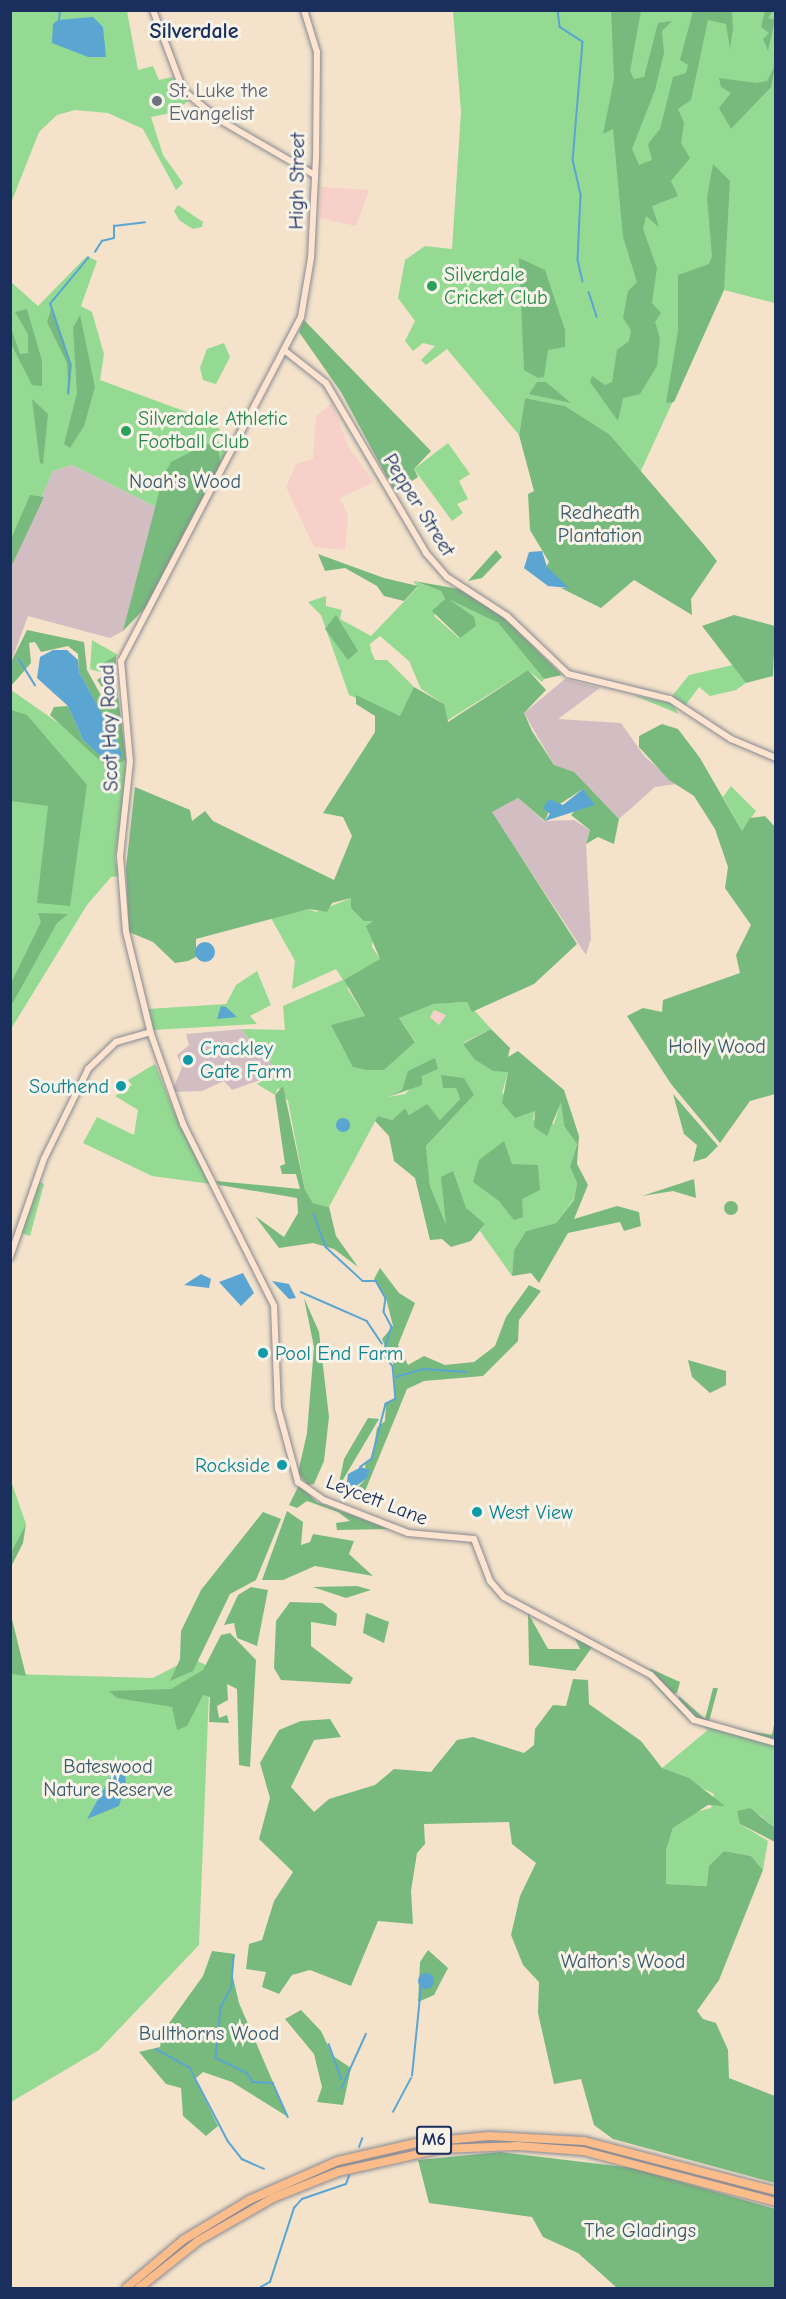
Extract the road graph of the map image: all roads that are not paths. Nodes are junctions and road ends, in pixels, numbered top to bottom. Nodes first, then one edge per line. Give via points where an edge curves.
1 (153, 10) edge
2 (304, 10) edge
3 (313, 174) junction
4 (284, 350) junction
5 (776, 758) edge
6 (151, 1033) junction
7 (10, 1257) edge
8 (776, 1743) edge
9 (776, 2191) edge
10 (776, 2202) edge
11 (126, 2289) edge
12 (139, 2289) edge

1 - 3 street via 183,90 218,119
2 - 3 street, High Street via 317,52
3 - 4 street, High Street via 311,258 301,317
4 - 5 street, Pepper Street via 326,383 426,553 447,577 507,616 568,674 670,699 723,735
4 - 6 street, Scot Hay Road via 121,662 130,760 120,856 126,932
6 - 7 street via 116,1042 88,1069 44,1160
6 - 8 street, Leycett Lane via 183,1124 274,1306 278,1408 298,1482 324,1500 408,1533 474,1539 490,1581 504,1597 651,1676 694,1720
9 - 11 highway, M6 via 584,2141 489,2136 416,2143 338,2162 249,2200 183,2240
10 - 12 highway, M6 via 584,2151 518,2146 441,2149 338,2172 273,2198 198,2241

